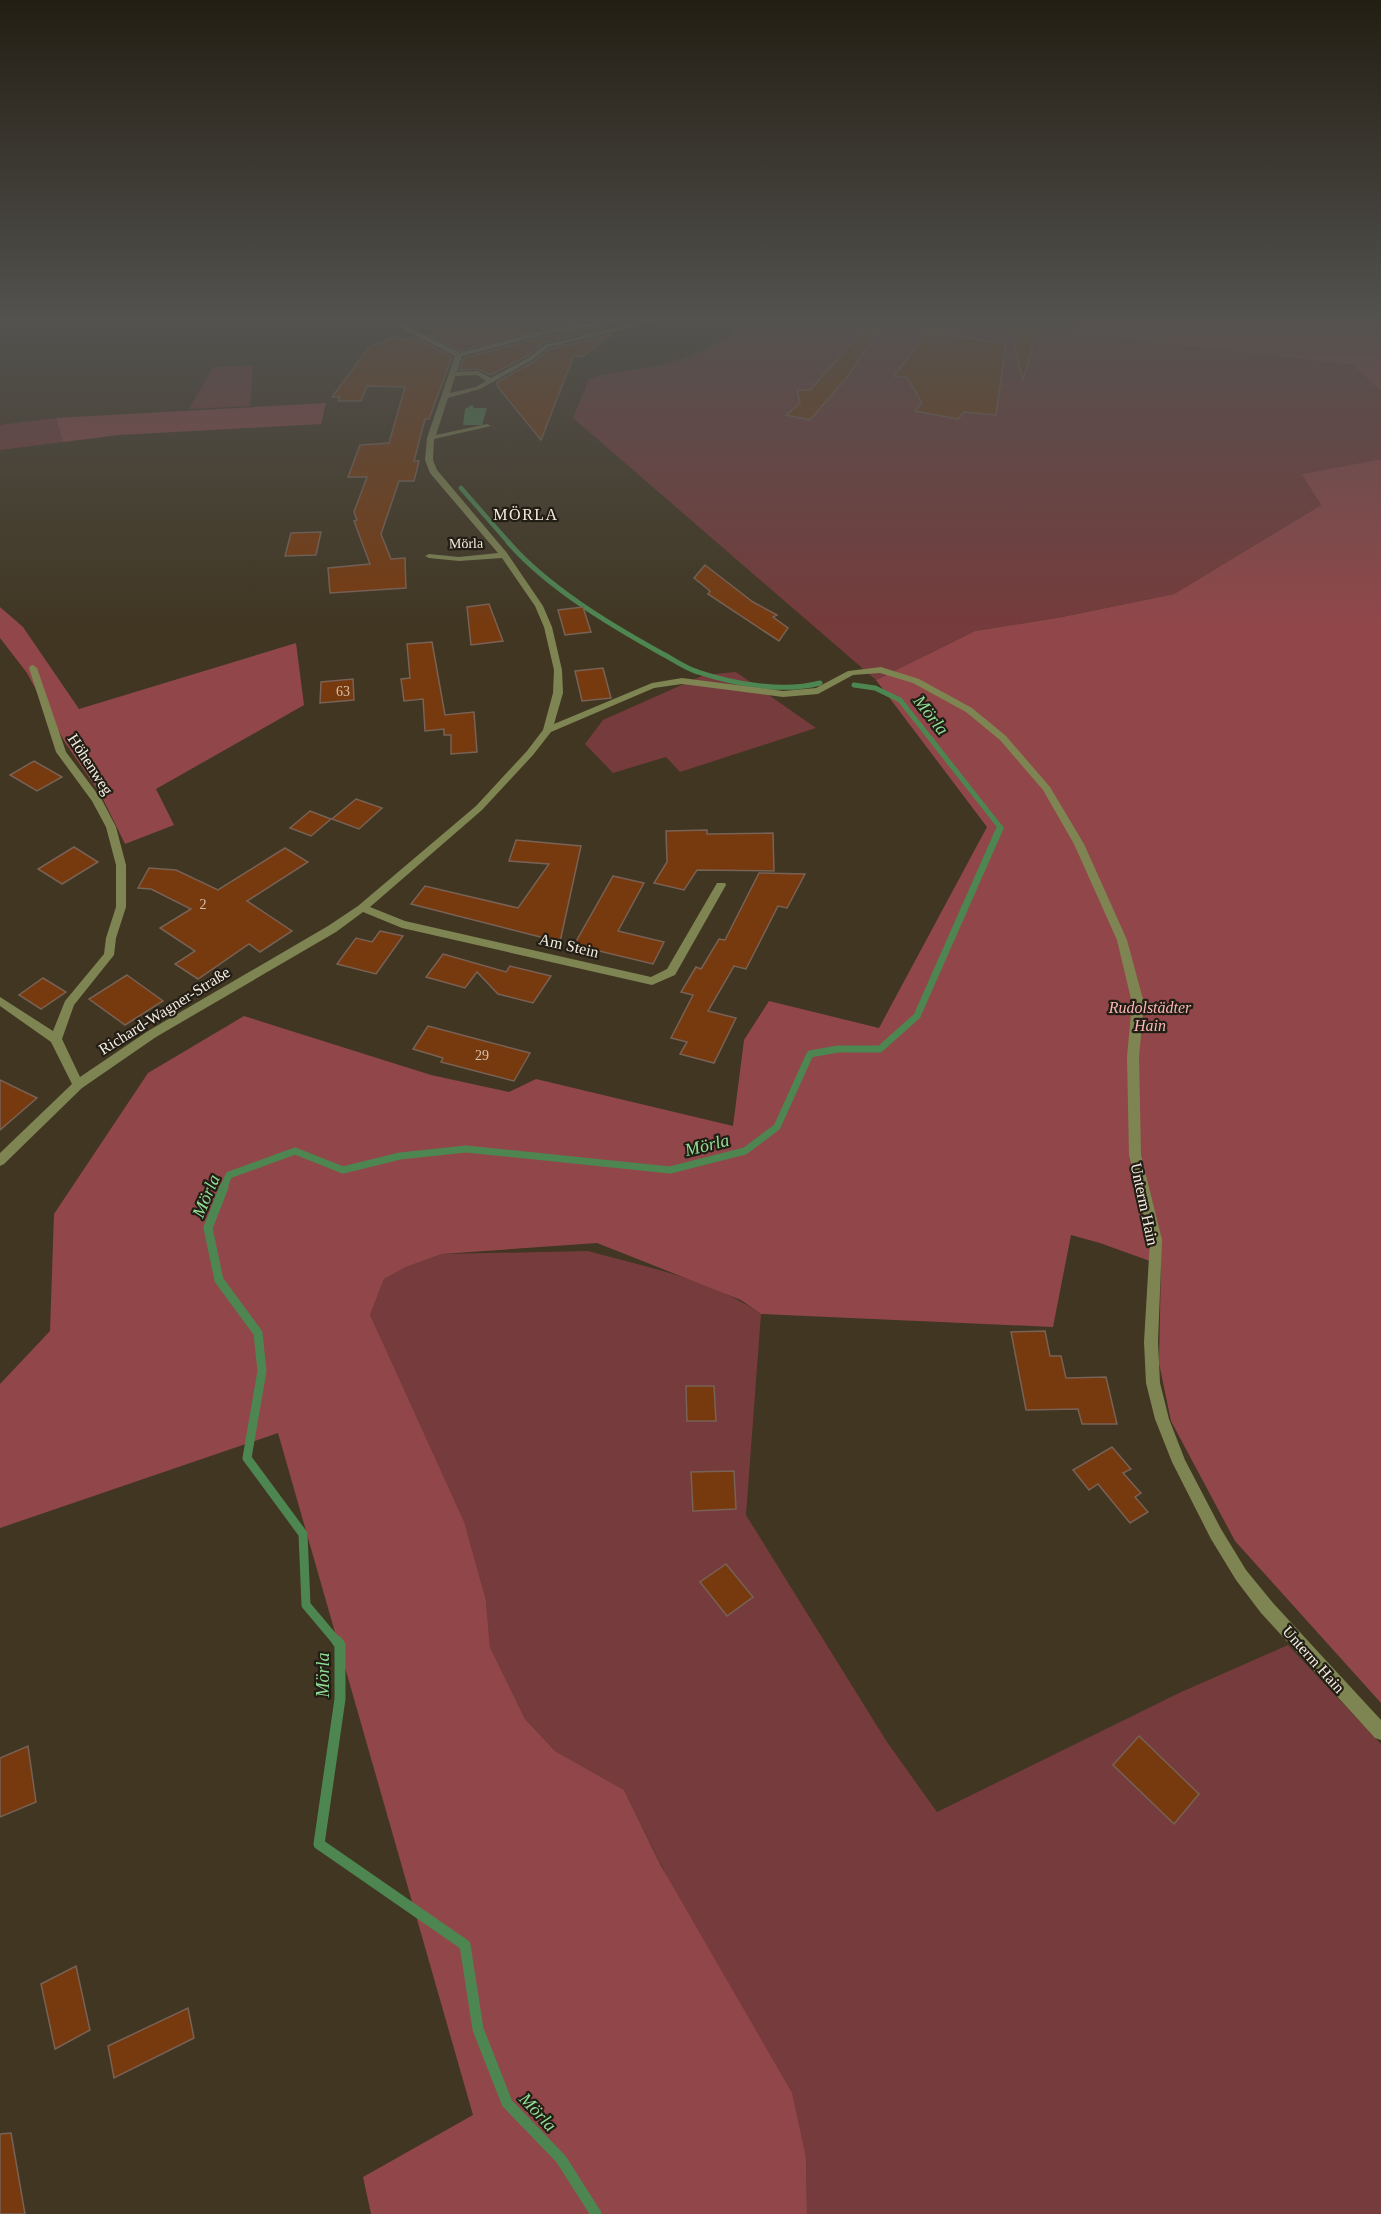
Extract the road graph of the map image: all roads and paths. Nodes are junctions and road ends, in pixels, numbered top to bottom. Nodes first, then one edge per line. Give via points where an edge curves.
1 (438, 420) edge
2 (487, 426) dead end
3 (431, 438) junction
4 (504, 555) junction
5 (429, 556) dead end
6 (33, 668) dead end
7 (652, 686) joint
8 (548, 730) junction
9 (721, 885) dead end
10 (362, 908) junction
11 (0, 1001) edge
12 (56, 1039) junction
13 (78, 1085) junction
14 (0, 1161) edge
15 (1381, 1732) edge

1 - 3 street, Mörla
2 - 3 street
3 - 4 street, Mörla via 429,460 433,471
4 - 5 street, Mörla via 459,559
4 - 8 street, Mörla via 526,585 548,627 558,670 558,693
6 - 12 street, Höhenweg via 61,752 97,800 111,827 121,865 121,907 109,955 69,1004
7 - 8 street, Mörla
7 - 15 street, Unterm Hain via 682,681 783,694 818,691 852,674 881,670 899,674 969,710 1003,738 1047,789 1080,844 1122,940 1138,1002 1132,1057 1135,1155 1156,1240 1151,1342 1153,1383 1162,1419 1179,1462 1242,1575
8 - 10 street, Mörla via 479,808
9 - 10 street, Am Stein via 671,972 652,981 402,924
10 - 13 street, Richard-Wagner-Straße via 183,1014
11 - 12 street
12 - 13 street
13 - 14 street, Richard-Wagner-Straße

